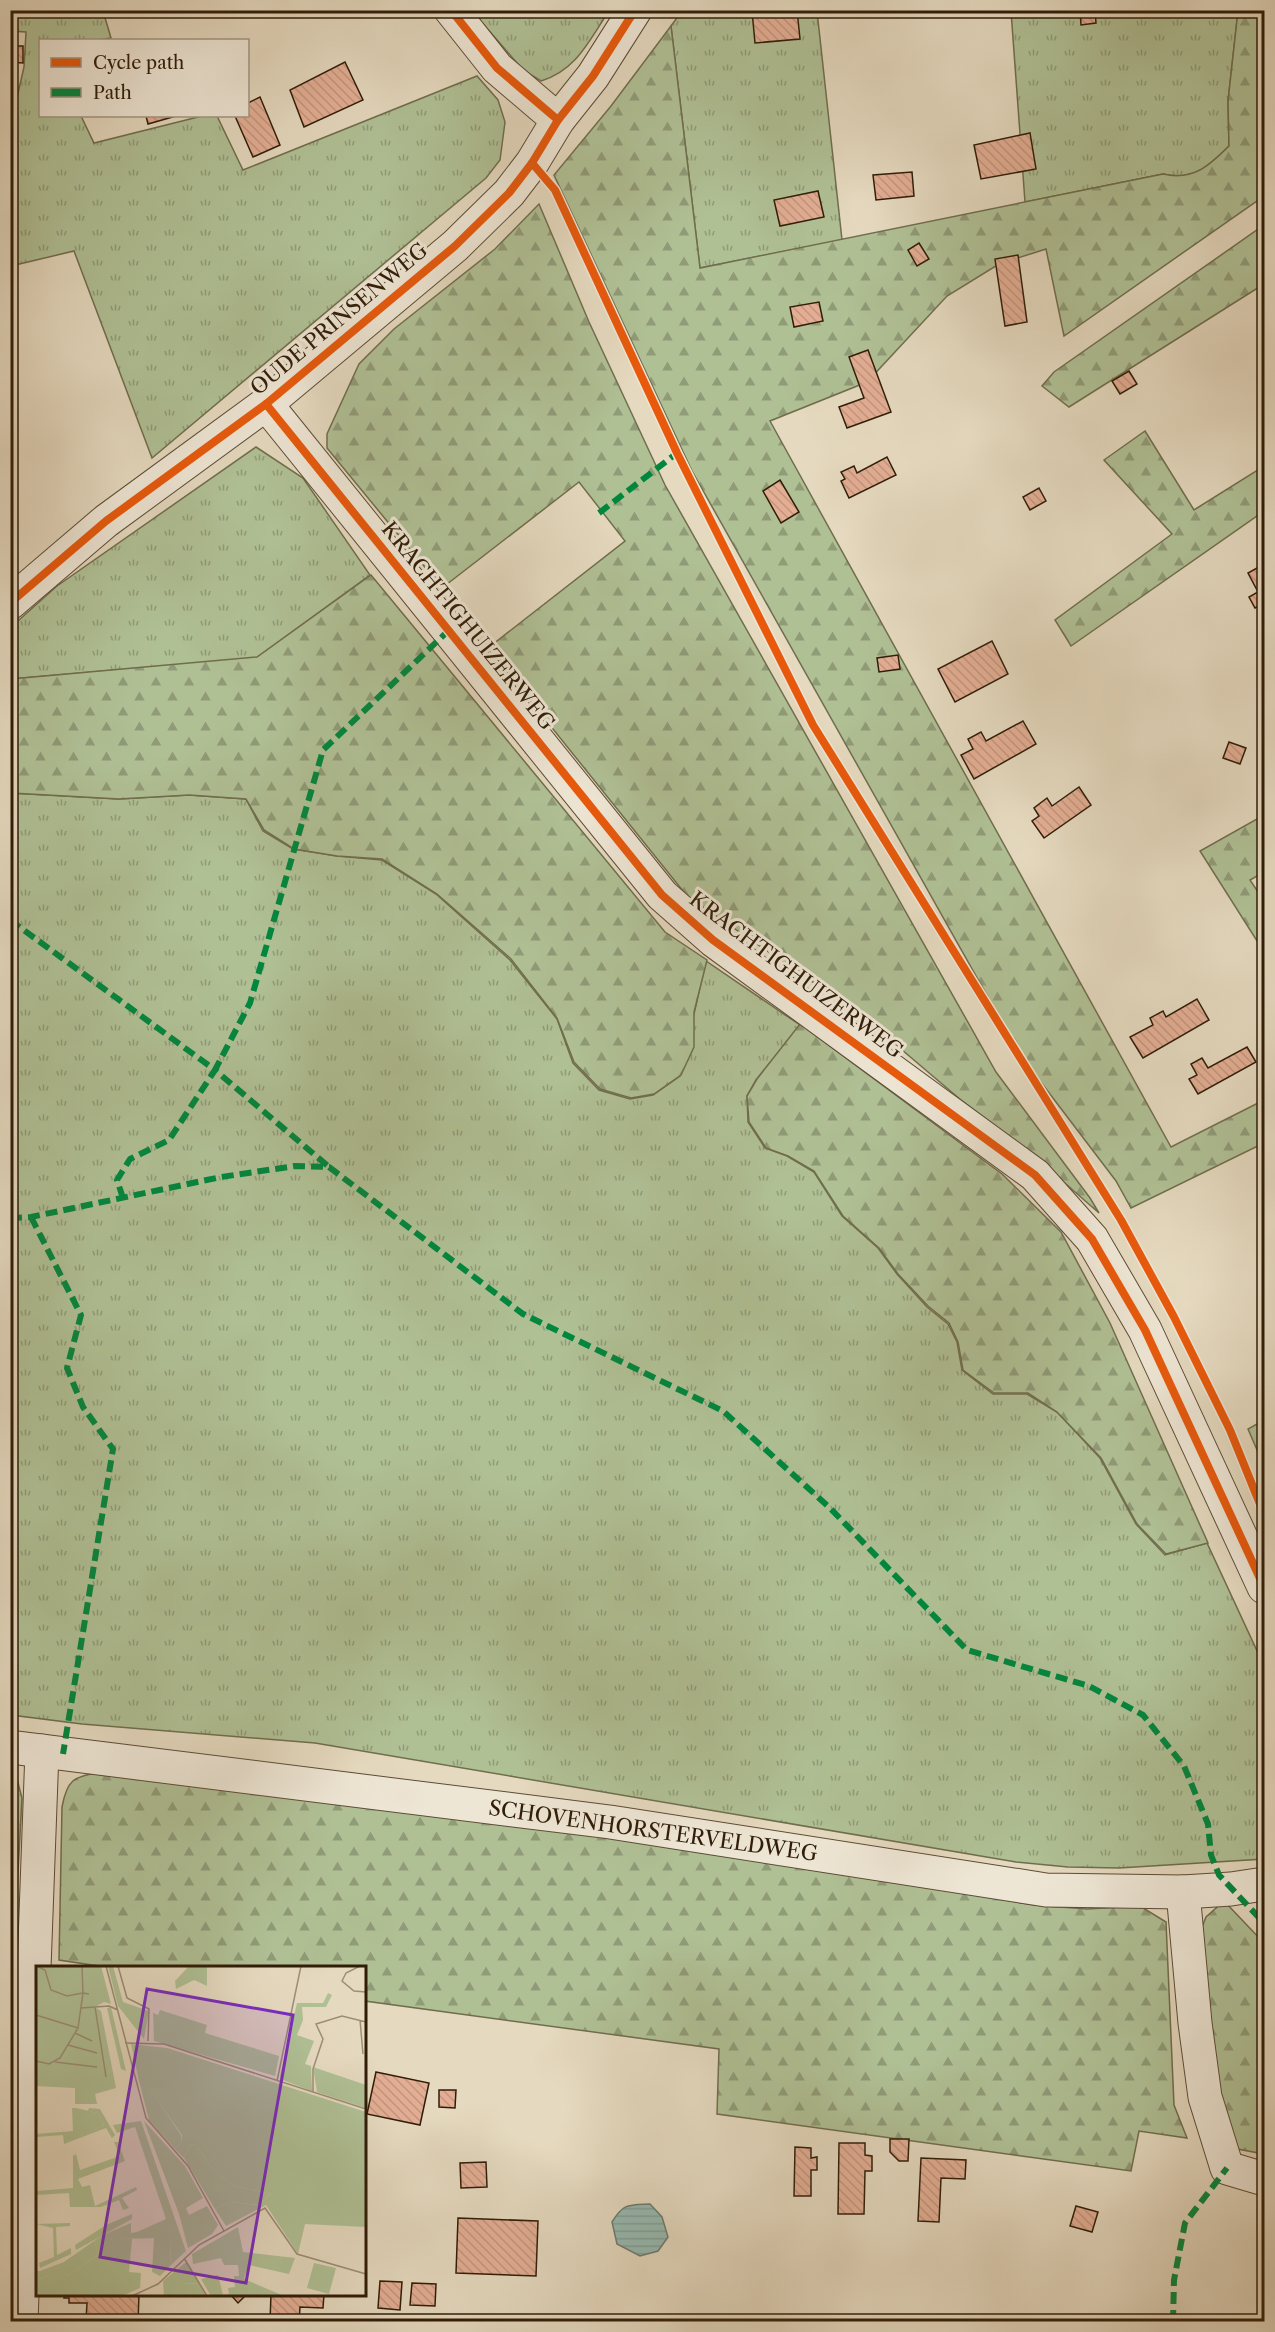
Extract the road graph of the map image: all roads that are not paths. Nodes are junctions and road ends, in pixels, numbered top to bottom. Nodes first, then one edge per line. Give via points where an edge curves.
1 (451, 10) edge
2 (635, 10) edge
3 (558, 120) junction
4 (266, 404) junction
5 (10, 603) edge
6 (1264, 1587) edge
7 (26, 1749) edge
8 (1264, 1884) edge
9 (1184, 1892) junction
10 (1264, 2179) edge
11 (21, 2322) edge

1 - 3 street via 497,68
2 - 3 street, OUDE PRINSENWEG via 593,76
3 - 4 street, OUDE PRINSENWEG via 509,193 463,238
4 - 5 street, OUDE PRINSENWEG via 106,521
4 - 6 street, KRACHTIGHUIZERWEG via 662,895 713,940 1035,1175 1092,1239 1145,1330
7 - 9 street, SCHOVENHORSTERVELDWEG via 610,1822 1046,1890
7 - 11 street, SCHOVENHORSTERVELDWEG
8 - 9 street, SCHOVENHORSTERVELDWEG
9 - 10 street via 1205,2097 1227,2168

